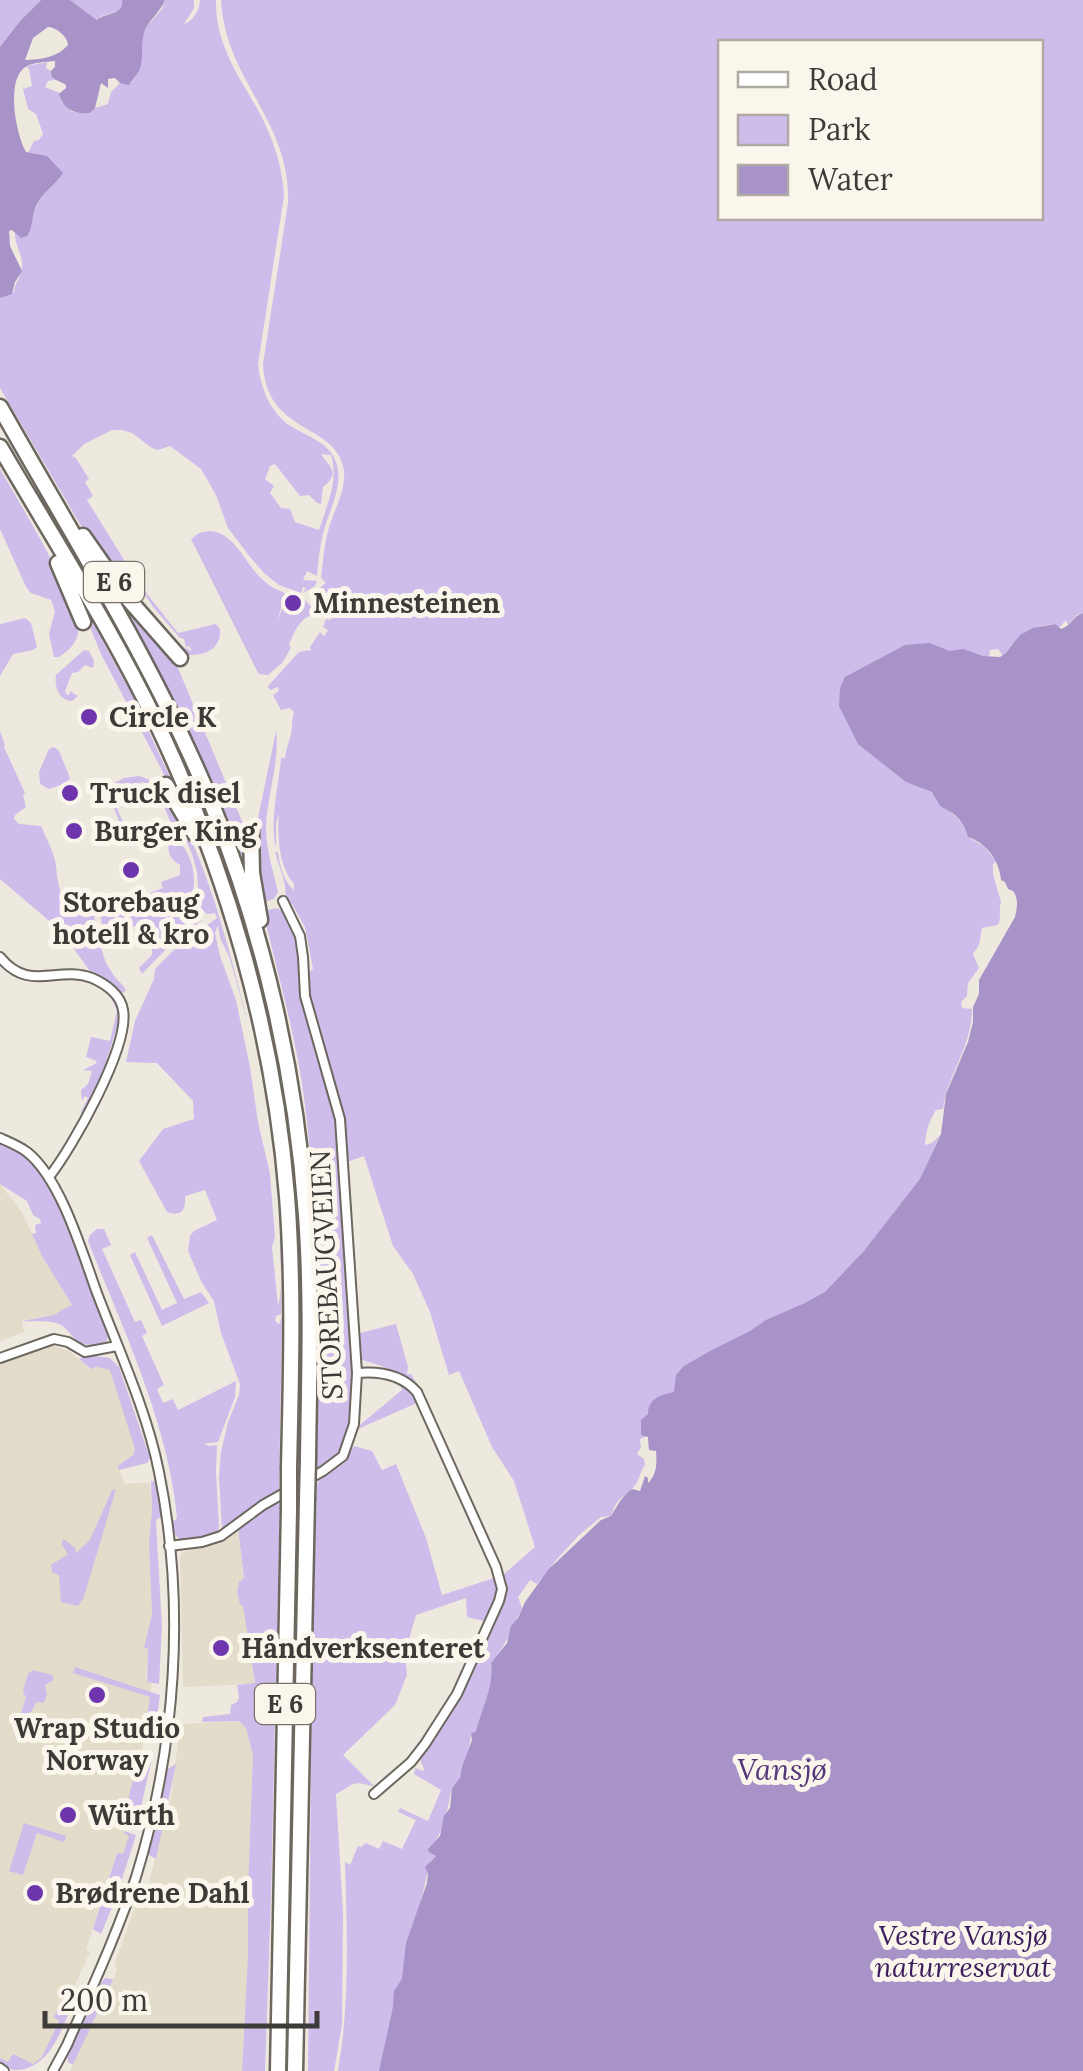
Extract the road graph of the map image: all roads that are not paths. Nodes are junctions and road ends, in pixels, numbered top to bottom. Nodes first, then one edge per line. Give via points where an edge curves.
1 (0, 407) edge
2 (0, 447) edge
3 (53, 502) junction
4 (53, 538) junction
5 (82, 622) dead end
6 (180, 658) dead end
7 (166, 785) dead end
8 (251, 830) dead end
9 (283, 901) dead end
10 (230, 911) junction
11 (0, 957) edge
12 (265, 969) junction
13 (0, 1138) edge
14 (49, 1177) junction
15 (117, 1346) junction
16 (0, 1358) edge
17 (357, 1374) junction
18 (169, 1546) junction
19 (374, 1794) dead end
20 (53, 2071) edge
21 (278, 2071) edge
22 (295, 2071) edge

1 - 3 highway, E 6
2 - 4 highway, E 6
3 - 6 highway, E 6
3 - 12 highway, E 6 via 193,761
4 - 5 highway, E 6
4 - 10 highway, E 6 via 156,721
7 - 10 highway, E 6
8 - 12 highway, E 6
9 - 17 street, STOREBAUGVEIEN via 302,947 305,996 340,1120
10 - 21 highway, E 6, bridge via 273,1090 293,1326
11 - 14 street via 25,976 94,979 123,1008 98,1095
12 - 22 highway, E 6, bridge via 290,1083 306,1213 310,1322
13 - 14 street via 25,1150
14 - 15 street
15 - 16 street via 85,1352 54,1339
15 - 18 street via 158,1470
17 - 18 street, STOREBAUGVEIEN via 354,1424 343,1456 220,1536
17 - 19 street via 397,1378 416,1392 502,1589 457,1694 418,1753
18 - 20 street via 174,1648 157,1796 135,1878

